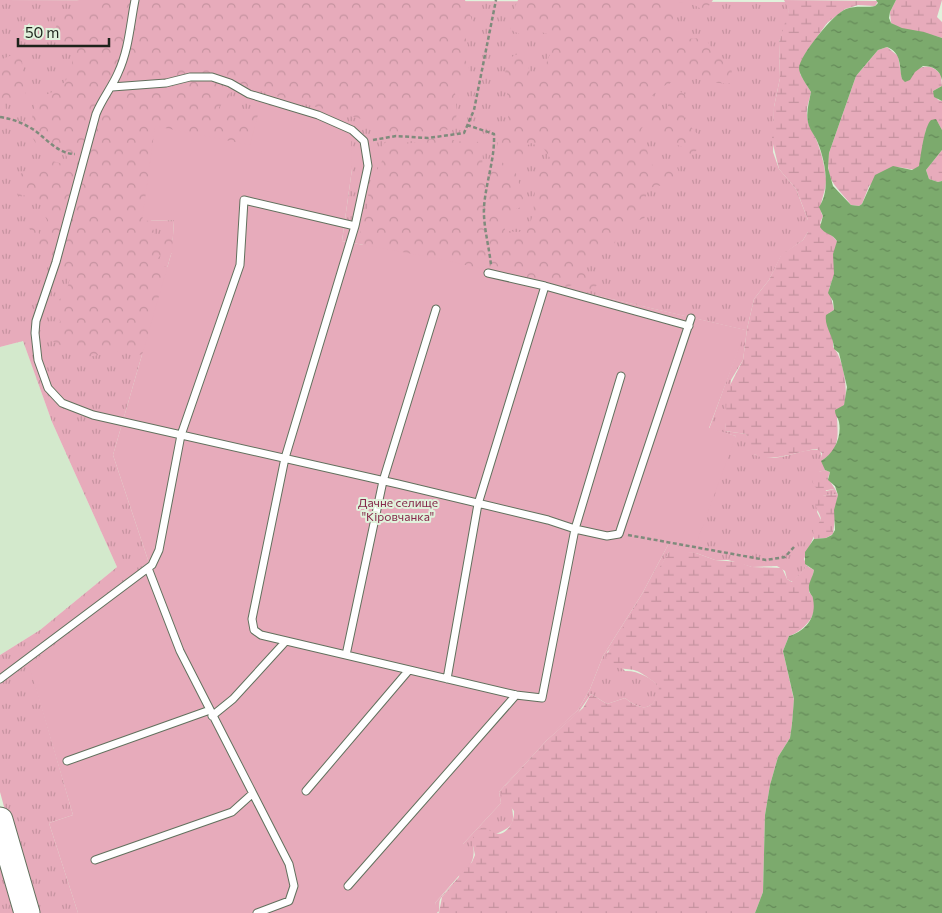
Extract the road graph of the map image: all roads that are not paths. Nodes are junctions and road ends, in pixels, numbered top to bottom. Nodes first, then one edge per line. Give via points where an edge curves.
1 (134, 0) edge
2 (112, 87) junction
3 (354, 226) junction
4 (490, 273) road end
5 (546, 286) junction
6 (436, 309) dead end
7 (691, 318) dead end
8 (689, 326) junction
9 (621, 376) dead end
10 (181, 435) junction
11 (285, 458) junction
12 (383, 481) junction
13 (478, 504) junction
14 (575, 529) junction
15 (148, 568) junction
16 (286, 641) junction
17 (346, 655) junction
18 (410, 670) junction
19 (0, 678) edge
20 (447, 679) junction
21 (516, 695) junction
22 (211, 713) junction
23 (67, 761) dead end
24 (306, 791) dead end
25 (252, 794) junction
26 (0, 820) edge
27 (95, 860) dead end
28 (348, 886) dead end
29 (27, 913) edge
30 (257, 913) edge

1 - 2 lane via 130,39
2 - 3 lane via 166,83 190,77 221,79 249,94 318,115 352,130 364,141 368,166
2 - 10 lane via 101,103 36,321 38,360 43,379 54,396 75,409
3 - 10 lane via 244,200 240,265
3 - 11 lane
4 - 5 lane
5 - 8 lane
5 - 13 lane
6 - 12 lane
7 - 8 lane
8 - 14 lane via 619,534 607,536
9 - 14 lane
10 - 11 lane
10 - 15 lane via 159,550
11 - 12 lane
11 - 16 lane via 252,619 254,630 261,635
12 - 13 lane
12 - 17 lane
13 - 14 lane
13 - 20 lane
14 - 21 lane via 542,698
15 - 19 lane
15 - 22 lane via 180,651
16 - 17 lane
16 - 22 lane via 233,699
17 - 18 lane
18 - 20 lane
18 - 24 lane
20 - 21 lane
21 - 28 lane
22 - 23 lane
22 - 25 lane
25 - 27 lane via 232,812
25 - 30 lane via 290,864 294,886 288,900
26 - 29 highway

